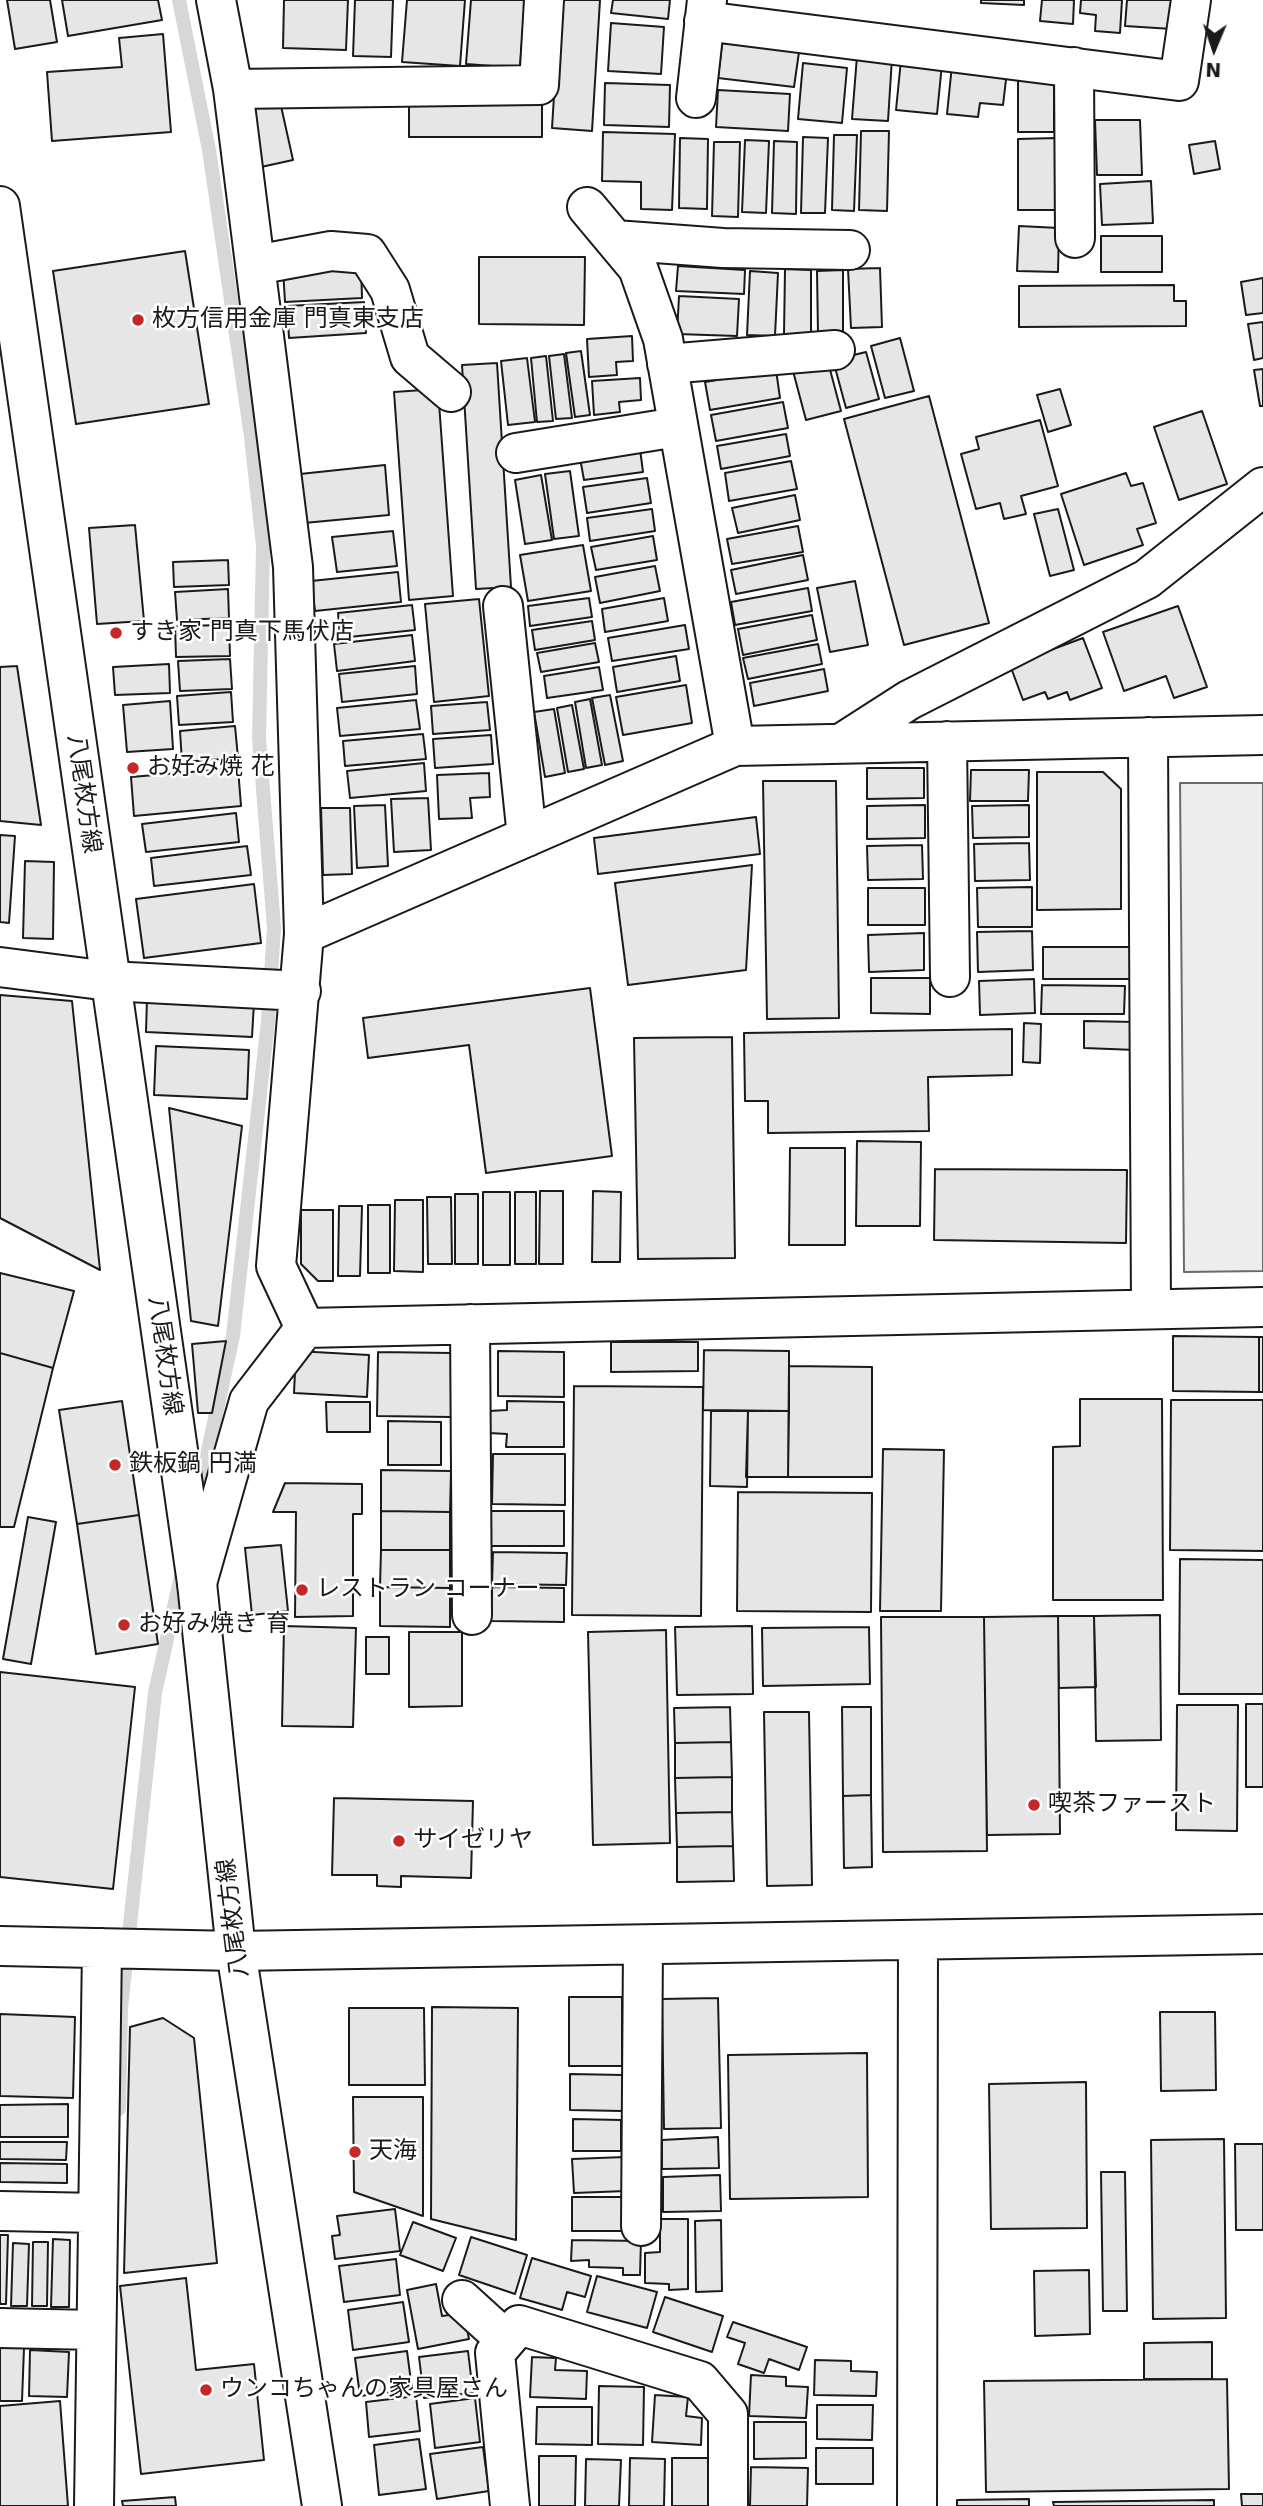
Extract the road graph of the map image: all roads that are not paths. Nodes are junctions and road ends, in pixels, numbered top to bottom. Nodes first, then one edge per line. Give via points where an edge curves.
1 (216, 0) edge
2 (544, 0) edge
3 (1191, 0) edge
4 (706, 11) edge
5 (1074, 67) junction
6 (233, 89) junction
7 (695, 98) dead end
8 (0, 206) edge
9 (587, 207) dead end
10 (1075, 238) dead end
11 (615, 240) junction
12 (850, 250) dead end
13 (256, 265) junction
14 (835, 350) dead end
15 (667, 364) junction
16 (451, 392) dead end
17 (677, 427) junction
18 (516, 453) dead end
19 (1263, 487) edge
20 (503, 606) dead end
21 (1263, 735) edge
22 (1147, 737) junction
23 (947, 741) junction
24 (842, 743) junction
25 (735, 746) junction
26 (527, 836) junction
27 (303, 934) junction
28 (0, 967) edge
29 (950, 977) dead end
30 (109, 981) junction
31 (301, 991) junction
32 (1263, 1307) edge
33 (1151, 1308) junction
34 (470, 1324) junction
35 (305, 1328) junction
36 (197, 1583) junction
37 (472, 1615) dead end
38 (1263, 1934) edge
39 (919, 1941) junction
40 (643, 1945) junction
41 (0, 1946) edge
42 (102, 1948) junction
43 (236, 1951) junction
44 (0, 2211) edge
45 (98, 2213) junction
46 (640, 2226) dead end
47 (462, 2300) dead end
48 (0, 2328) edge
49 (96, 2330) junction
50 (506, 2340) junction
51 (907, 2502) edge
52 (94, 2506) edge
53 (321, 2506) edge
54 (510, 2506) edge
55 (728, 2506) edge

1 - 6 street
2 - 6 street via 539,85
3 - 5 street via 1179,81
4 - 5 street
4 - 7 street
5 - 10 street
6 - 13 street
8 - 30 street, 八尾枚方線
9 - 11 street
11 - 12 street
11 - 15 street via 638,268
13 - 16 street via 331,251 367,254 390,290 410,357
13 - 27 street via 293,567
14 - 15 street
15 - 17 street
17 - 18 street
17 - 25 street
19 - 24 street via 1147,579 909,700
20 - 26 street
21 - 22 street
22 - 23 street
22 - 33 street
23 - 24 street
23 - 29 street
24 - 25 street
25 - 26 street
26 - 27 street
27 - 31 street
28 - 30 street
30 - 31 street
30 - 36 street, 八尾枚方線
31 - 35 street via 276,1266
32 - 33 street
33 - 34 street
34 - 35 street
34 - 37 street
35 - 36 street via 249,1401
36 - 43 street, 八尾枚方線
38 - 39 street
39 - 40 street
39 - 51 street
40 - 43 street
40 - 46 street
41 - 42 street
42 - 43 street
42 - 45 street
43 - 53 street, 八尾枚方線
44 - 45 street
45 - 49 street
47 - 50 street
48 - 49 street
49 - 52 street
50 - 54 street via 495,2353
50 - 55 street via 519,2325 700,2381 728,2414

